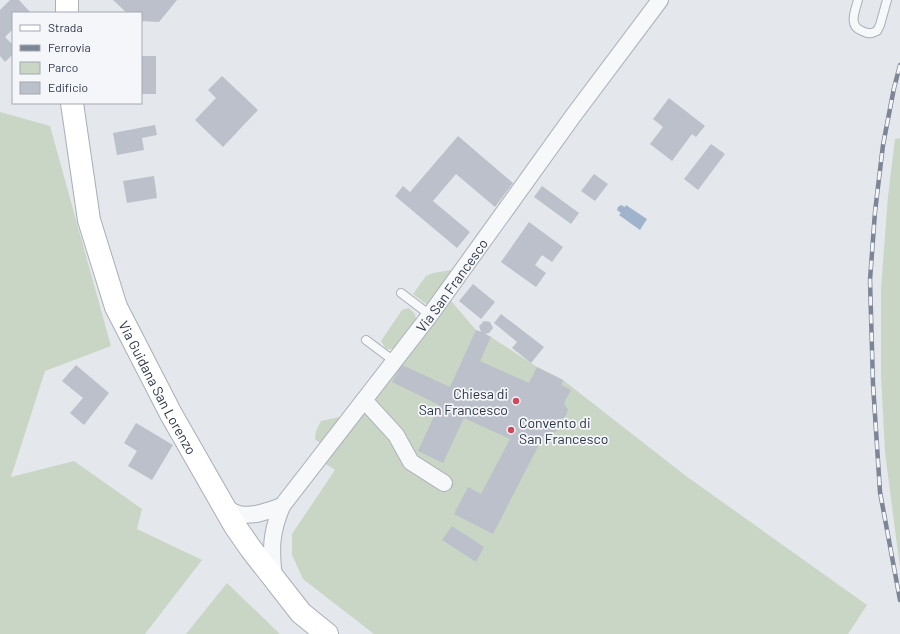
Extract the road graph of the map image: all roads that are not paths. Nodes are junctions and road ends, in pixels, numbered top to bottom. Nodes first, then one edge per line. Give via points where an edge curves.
1 (67, 0) edge
2 (660, 0) edge
3 (858, 0) edge
4 (886, 0) edge
5 (66, 12) edge
6 (72, 104) edge
7 (401, 293) dead end
8 (430, 315) junction
9 (366, 340) dead end
10 (394, 361) junction
11 (364, 400) junction
12 (444, 483) dead end
13 (222, 505) junction
14 (282, 506) junction
15 (274, 580) junction
16 (327, 634) edge

1 - 5 street
2 - 8 street, Via San Francesco
3 - 4 lane via 854,25 859,30 871,34 877,31
6 - 13 street, Via Guidana San Lorenzo via 89,220 116,308
7 - 8 lane
8 - 10 street, Via San Francesco
9 - 10 lane
10 - 11 street, Via San Francesco
11 - 12 street via 396,435 411,462
11 - 14 street, Via San Francesco
13 - 14 street via 238,514 261,513
13 - 15 street, Via Guidana San Lorenzo
14 - 15 street, Via San Francesco via 274,528 271,549
15 - 16 street, Via Guidana San Lorenzo via 301,613

